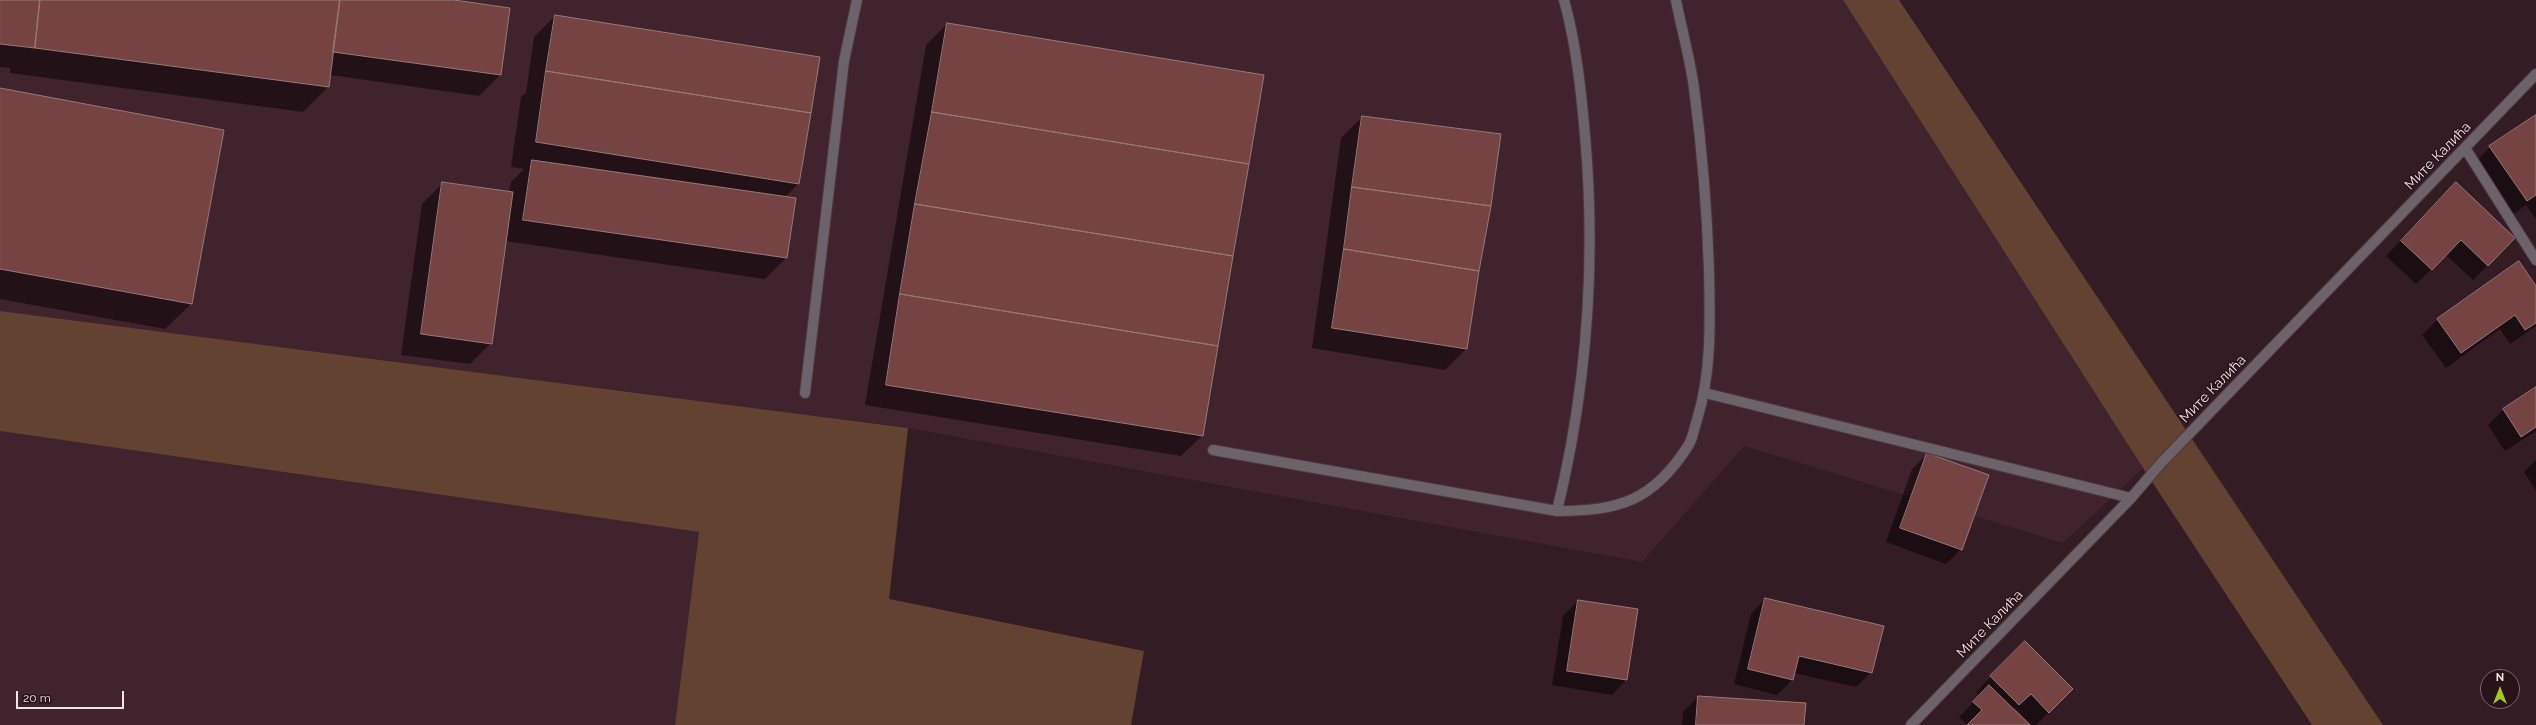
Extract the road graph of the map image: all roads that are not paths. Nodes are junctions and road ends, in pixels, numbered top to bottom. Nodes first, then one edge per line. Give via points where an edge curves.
1 (857, 0) edge
2 (1564, 0) edge
3 (1676, 1) dead end
4 (2536, 74) edge
5 (2465, 148) junction
6 (2536, 260) edge
7 (805, 393) dead end
8 (1705, 393) junction
9 (1213, 450) dead end
10 (2131, 498) junction
11 (1557, 511) junction
12 (1911, 725) edge

1 - 7 street via 844,61
2 - 11 street via 1581,90 1589,176 1591,249 1586,337 1570,456
3 - 8 street via 1694,87 1707,234 1710,308 1709,368
4 - 5 street, Мите Калића
5 - 6 street
5 - 10 street, Мите Калића via 2162,462
8 - 10 street
8 - 11 street via 1689,445 1662,480 1634,500 1594,511
9 - 11 street
10 - 12 street, Мите Калића

